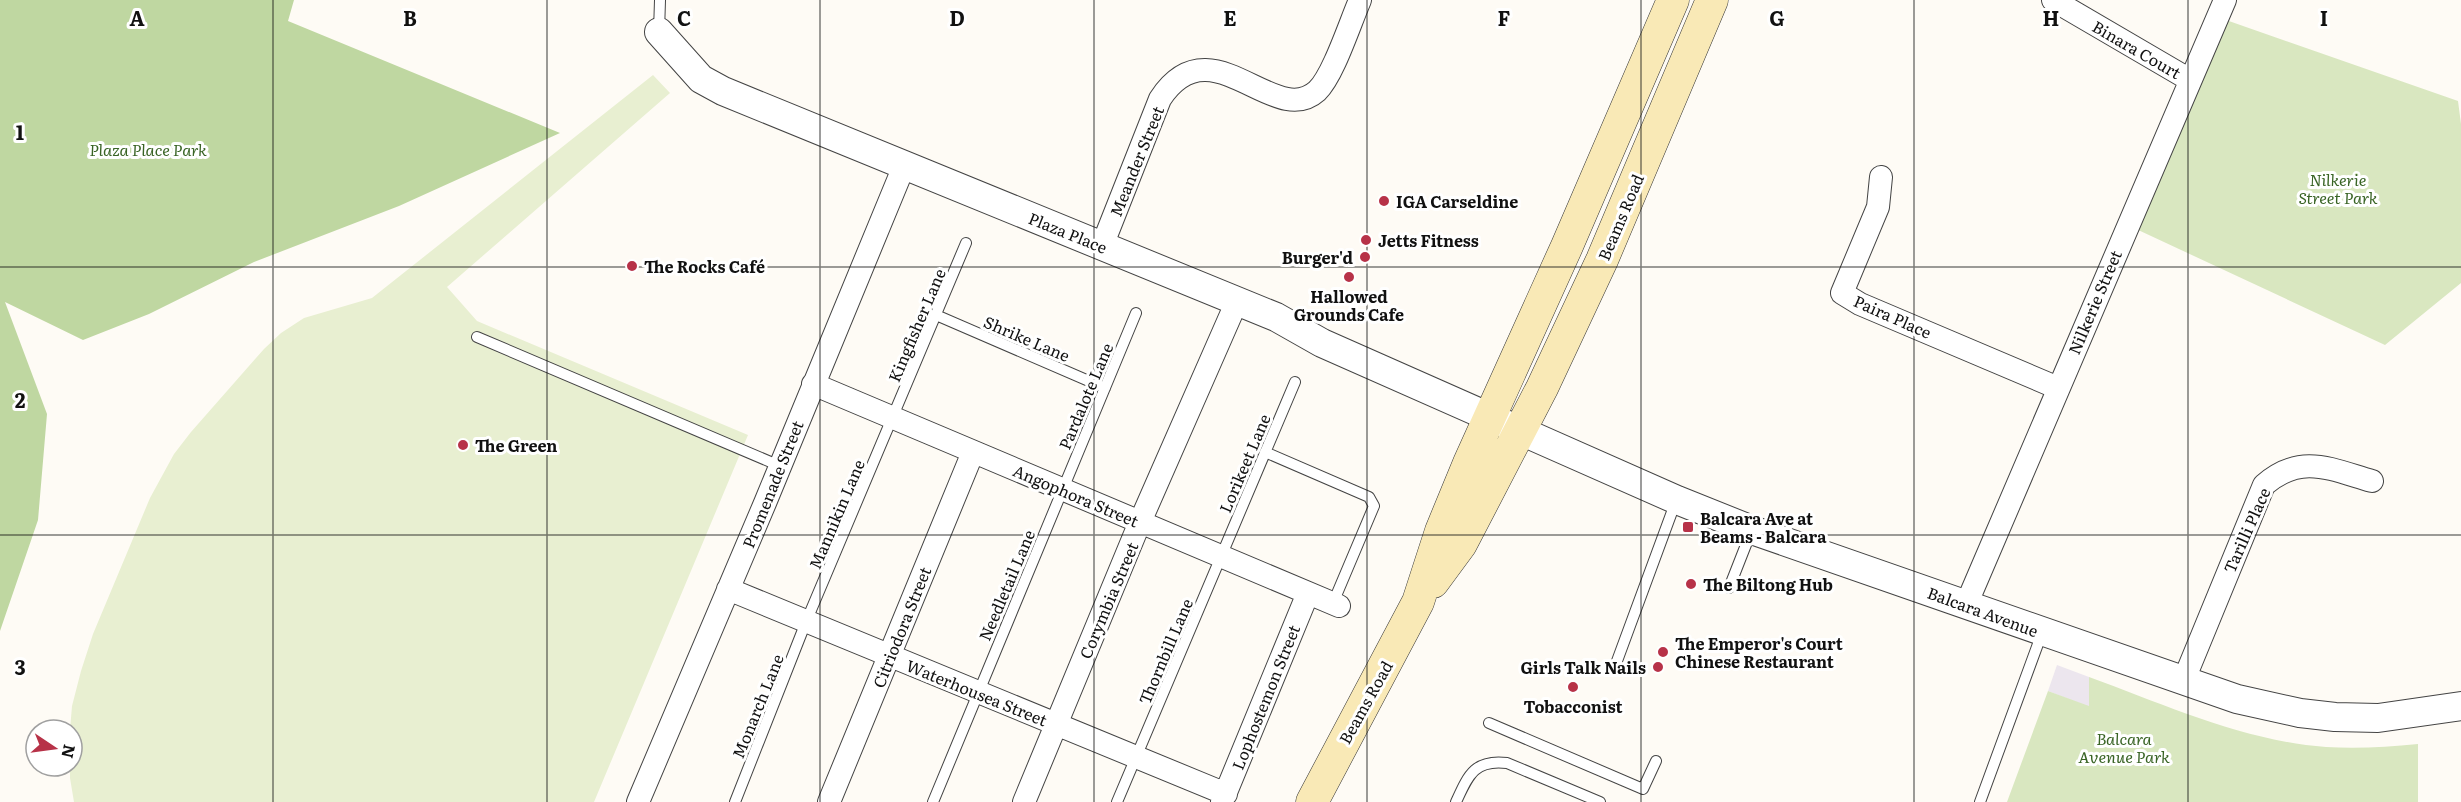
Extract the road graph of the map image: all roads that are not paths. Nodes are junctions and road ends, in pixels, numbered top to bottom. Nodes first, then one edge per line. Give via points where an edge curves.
1 (660, 0) edge
2 (1360, 0) edge
3 (1673, 0) edge
4 (1712, 0) edge
5 (2053, 0) edge
6 (2224, 0) edge
7 (659, 32) joint
8 (2190, 80) junction
9 (904, 166) junction
10 (1881, 177) dead end
11 (966, 243) dead end
12 (1101, 246) junction
13 (1237, 301) junction
14 (1136, 314) dead end
15 (936, 315) junction
16 (477, 338) dead end
17 (1295, 382) dead end
18 (813, 384) junction
19 (1105, 388) junction
20 (2058, 388) junction
21 (1490, 417) junction
22 (893, 418) junction
23 (1521, 432) junction
24 (973, 452) junction
25 (1266, 452) junction
26 (780, 466) junction
27 (2372, 481) dead end
28 (1063, 490) junction
29 (1677, 500) junction
30 (1140, 522) junction
31 (1752, 530) junction
32 (1221, 556) junction
33 (1729, 588) dead end
34 (728, 589) junction
35 (1308, 593) junction
36 (1418, 602) junction
37 (1336, 605) joint
38 (1966, 605) junction
39 (806, 622) junction
40 (2043, 633) junction
41 (888, 655) junction
42 (1617, 661) dead end
43 (2183, 682) junction
44 (977, 692) junction
45 (2461, 706) edge
46 (1489, 723) dead end
47 (1056, 724) junction
48 (1136, 757) junction
49 (1656, 761) dead end
50 (1224, 798) edge
51 (638, 802) edge
52 (735, 802) edge
53 (829, 802) edge
54 (933, 802) edge
55 (1024, 802) edge
56 (1117, 802) edge
57 (1312, 802) edge
58 (1456, 802) edge
59 (1600, 802) edge
60 (1980, 802) edge

1 - 7 lane
2 - 12 street, Meander Street via 1327,76 1314,94 1284,98 1225,74 1203,70 1189,71 1168,86
3 - 21 main road, Beams Road
4 - 23 main road, Beams Road via 1602,260
5 - 8 street, Binara Court
6 - 8 street, Nilkerie Street
7 - 9 street, Plaza Place via 701,79
8 - 20 street, Nilkerie Street
9 - 12 street, Plaza Place
9 - 18 street, Promenade Street
10 - 20 street, Paira Place via 1878,207 1842,293
11 - 15 lane, Kingfisher Lane
12 - 13 street, Plaza Place
13 - 21 street, Plaza Place
13 - 30 street, Corymbia Street
14 - 19 lane, Pardalote Lane
15 - 19 lane, Shrike Lane
15 - 22 lane, Kingfisher Lane
16 - 26 lane
17 - 25 lane, Lorikeet Lane
18 - 22 street, Angophora Street
18 - 26 street, Promenade Street
19 - 28 lane, Pardalote Lane
20 - 38 street, Nilkerie Street
21 - 23 street
21 - 36 main road, Beams Road via 1441,531
22 - 24 street, Angophora Street
22 - 39 lane, Mannikin Lane
23 - 29 street, Balcara Avenue
23 - 36 main road, Beams Road via 1461,544
24 - 28 street, Angophora Street
24 - 41 street, Citriodora Street
25 - 32 lane, Lorikeet Lane
25 - 37 lane via 1370,497 1374,506
26 - 34 street, Promenade Street
27 - 43 street, Tarilli Place via 2308,465 2275,475 2264,486
28 - 30 street, Angophora Street
28 - 44 lane, Needletail Lane
29 - 31 street, Balcara Avenue
29 - 42 lane
30 - 32 street, Angophora Street
30 - 47 street, Corymbia Street
31 - 33 lane
31 - 38 street, Balcara Avenue
32 - 35 street, Angophora Street
32 - 48 lane, Thornbill Lane
34 - 39 street, Waterhousea Street
34 - 51 street, Promenade Street
35 - 37 street, Angophora Street
35 - 50 street, Lophostemon Street
36 - 57 main road, Beams Road
38 - 40 street, Balcara Avenue
39 - 41 street, Waterhousea Street
39 - 52 lane, Monarch Lane
40 - 43 street, Balcara Avenue
40 - 60 lane
41 - 44 street, Waterhousea Street
41 - 53 street, Citriodora Street
43 - 45 street, Balcara Avenue via 2264,707 2335,717 2378,718
44 - 47 street, Waterhousea Street
44 - 54 lane, Needletail Lane
46 - 49 lane via 1643,789
47 - 48 street, Waterhousea Street
47 - 55 street, Corymbia Street
48 - 50 street, Waterhousea Street
48 - 56 lane, Thornbill Lane
58 - 59 lane via 1472,772 1498,762

